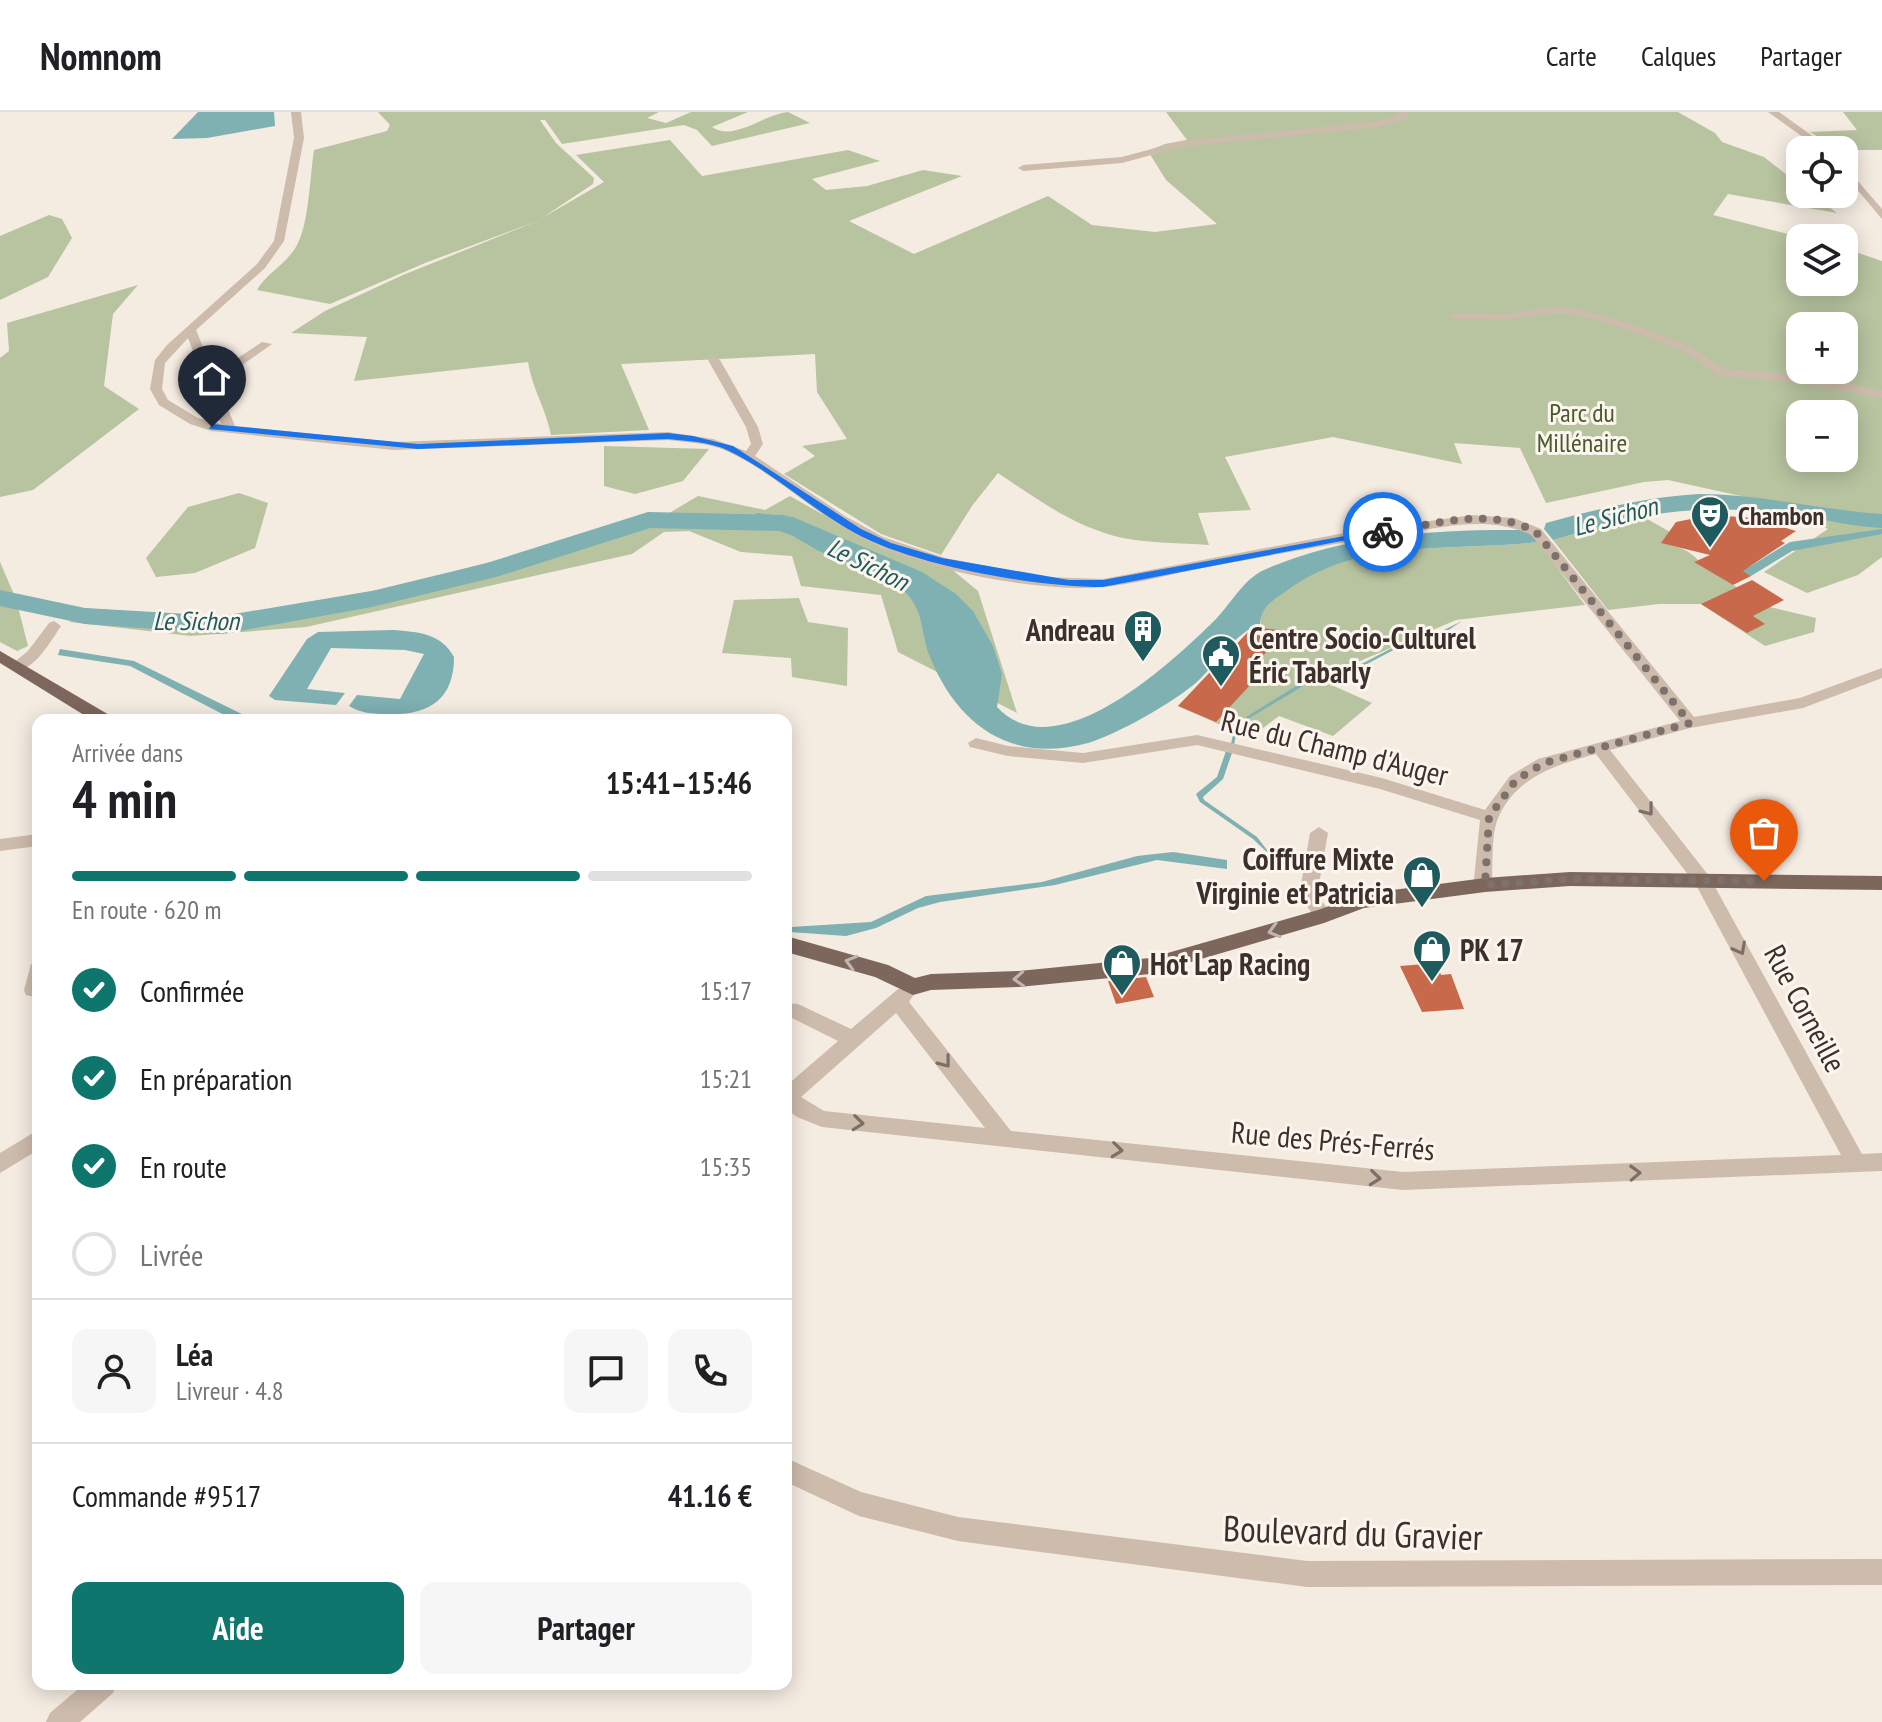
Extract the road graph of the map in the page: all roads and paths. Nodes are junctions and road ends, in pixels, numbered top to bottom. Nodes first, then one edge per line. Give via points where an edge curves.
1 (296, 112) edge
2 (1404, 112) edge
3 (1773, 112) edge
4 (1807, 136) edge
5 (1023, 168) dead end
6 (1858, 186) edge
7 (1882, 216) edge
8 (1456, 316) dead end
9 (190, 329) junction
10 (266, 344) dead end
11 (714, 360) dead end
12 (211, 382) junction
13 (1882, 394) edge
14 (230, 430) junction
15 (747, 458) junction
16 (54, 626) dead end
17 (0, 656) edge
18 (17, 667) junction
19 (1882, 673) edge
20 (95, 714) edge
21 (1690, 723) junction
22 (976, 743) dead end
23 (1600, 748) junction
24 (1489, 817) junction
25 (1319, 833) dead end
26 (32, 841) edge
27 (0, 845) edge
28 (1703, 881) junction
29 (1881, 884) edge
30 (1485, 885) junction
31 (1324, 916) junction
32 (792, 946) edge
33 (905, 994) junction
34 (792, 1009) edge
35 (853, 1039) junction
36 (792, 1093) edge
37 (792, 1102) edge
38 (1004, 1137) junction
39 (32, 1143) edge
40 (1882, 1162) edge
41 (0, 1164) edge
42 (1857, 1164) junction
43 (792, 1473) edge
44 (1882, 1572) edge
45 (97, 1690) edge
46 (59, 1722) edge

1 - 9 street via 299,138 279,241 261,266
2 - 5 street via 1403,117 1379,124 1181,144 1122,160
3 - 4 street
6 - 7 street
8 - 13 street via 1578,312 1688,349 1721,372
9 - 12 street
9 - 14 street via 159,363 156,389 176,412
10 - 12 street
11 - 15 street via 752,427 757,444
12 - 14 street
14 - 15 street via 418,447 668,436 712,442
15 - 21 street via 888,545 940,561 1069,584 1103,583 1339,538 1472,519 1502,520 1536,532
16 - 18 street
17 - 18 main road
18 - 20 main road
19 - 21 street via 1803,703
21 - 23 street
22 - 24 street, Rue du Champ d'Auger via 1083,758 1197,740 1382,784
23 - 24 street via 1544,763 1516,780
23 -> 28 street, Rue Corneille
24 - 30 street
25 - 31 street via 1308,896
26 - 27 street
28 - 29 main road
28 - 30 main road via 1570,879
28 -> 42 street, Rue Corneille
30 - 31 main road via 1380,897
31 -> 33 main road via 1150,966 931,982
33 -> 32 main road via 881,971
33 - 35 street
33 -> 38 street
34 - 35 street
35 - 36 street
37 -> 38 street, Rue des Prés-Ferrés via 822,1119
38 -> 42 street, Rue des Prés-Ferrés via 1403,1181
39 - 41 street
40 - 42 street, Rue des Prés-Ferrés
43 - 44 street, Boulevard du Gravier via 859,1504 958,1529 1307,1574
45 - 46 street

